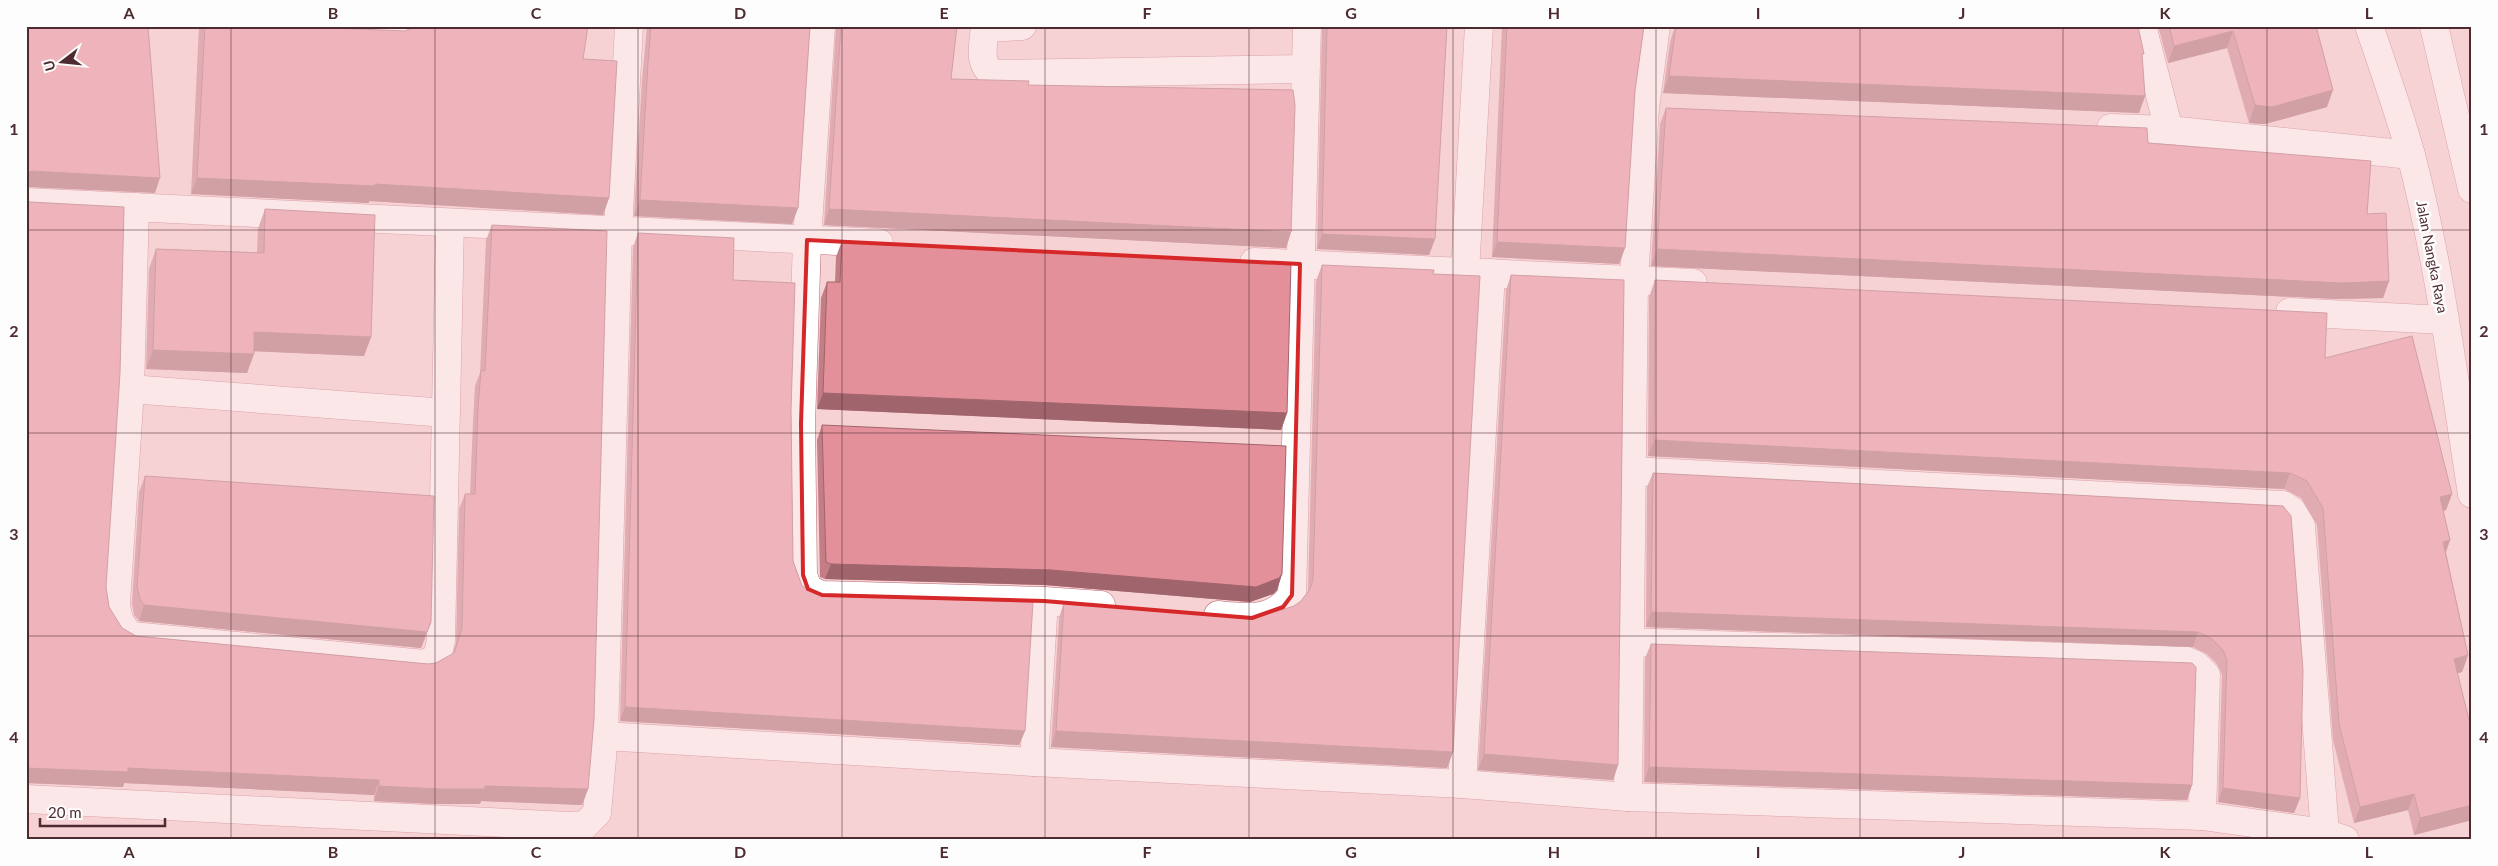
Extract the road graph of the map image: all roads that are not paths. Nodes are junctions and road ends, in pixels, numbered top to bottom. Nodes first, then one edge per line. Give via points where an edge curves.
1 (406, 26) edge
2 (629, 26) edge
3 (821, 26) edge
4 (1022, 26) edge
5 (1307, 26) edge
6 (1478, 26) edge
7 (1656, 26) edge
8 (2142, 26) edge
9 (2369, 26) edge
10 (2434, 26) edge
11 (985, 27) edge
12 (341, 30) edge
13 (1305, 69) junction
14 (1645, 108) junction
15 (1675, 109) edge
16 (2090, 127) edge
17 (2169, 130) junction
18 (2411, 155) junction
19 (2472, 190) edge
20 (26, 202) edge
21 (136, 207) junction
22 (450, 223) junction
23 (618, 231) junction
24 (807, 240) junction
25 (906, 245) edge
26 (1231, 261) edge
27 (1300, 264) junction
28 (1478, 273) junction
29 (1634, 280) junction
30 (1723, 284) edge
31 (2266, 311) edge
32 (2444, 320) junction
33 (130, 388) junction
34 (446, 414) junction
35 (1631, 471) junction
36 (124, 475) junction
37 (154, 477) edge
38 (2472, 494) edge
39 (1044, 601) junction
40 (1123, 607) edge
41 (1193, 613) edge
42 (1628, 642) junction
43 (604, 736) junction
44 (1034, 762) junction
45 (1462, 784) junction
46 (1628, 797) junction
47 (26, 799) edge
48 (2202, 816) junction
49 (2335, 836) edge

1 - 12 street via 399,32
2 - 23 street
3 - 24 street
4 - 11 street
5 - 13 street
6 - 28 street
7 - 14 street
8 - 17 street
9 - 18 street, Jalan Nangka Raya
10 - 19 street
11 - 13 street via 982,59 985,69 992,74
13 - 27 street
14 - 15 street
14 - 29 street
16 - 17 street
17 - 18 street
18 - 32 street, Jalan Nangka Raya
20 - 21 street
21 - 22 street
21 - 33 street
22 - 23 street
22 - 34 street
23 - 24 street
23 - 43 street
24 - 25 street
24 - 39 street via 811,425 803,575 808,589 822,595
26 - 27 street
27 - 28 street
27 - 41 street via 1286,446 1292,595 1283,607 1252,618
28 - 29 street
28 - 45 street
29 - 30 street
29 - 35 street
31 - 32 street
32 - 38 street, Jalan Nangka Raya
33 - 34 street
33 - 36 street
34 - 36 street via 432,497 441,640 437,658 424,664 132,636 117,617 116,602
35 - 42 street
35 - 49 street via 2283,505 2292,511 2301,526
36 - 37 street
39 - 40 street
39 - 44 street
42 - 46 street
42 - 48 street via 2187,661 2206,675
43 - 44 street
43 - 47 street via 597,813 585,825
44 - 45 street
45 - 46 street
46 - 48 street
48 - 49 street

